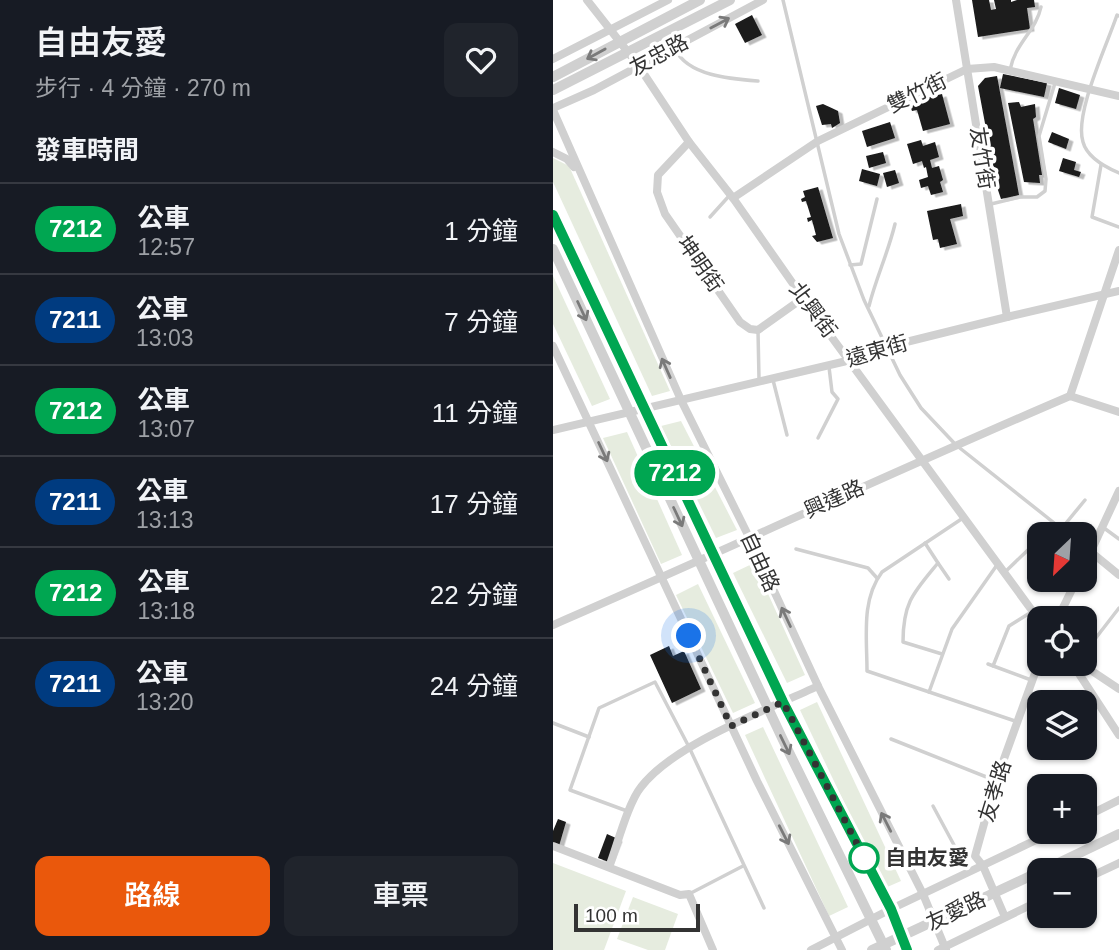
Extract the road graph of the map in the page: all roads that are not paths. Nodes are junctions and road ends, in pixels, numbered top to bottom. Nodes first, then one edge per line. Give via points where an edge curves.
1 (587, 0) edge
2 (668, 0) edge
3 (700, 0) edge
4 (730, 0) edge
5 (764, 0) edge
6 (783, 0) edge
7 (956, 0) edge
8 (1041, 8) dead end
9 (1119, 16) edge
10 (609, 30) junction
11 (619, 41) junction
12 (674, 47) junction
13 (627, 51) junction
14 (553, 59) edge
15 (638, 65) junction
16 (967, 69) junction
17 (1010, 70) junction
18 (553, 77) edge
19 (1056, 80) junction
20 (758, 81) dead end
21 (1090, 88) junction
22 (553, 90) edge
23 (1119, 96) edge
24 (553, 109) edge
25 (818, 141) junction
26 (689, 142) junction
27 (553, 152) edge
28 (1101, 165) junction
29 (578, 172) junction
30 (1119, 173) edge
31 (732, 197) junction
32 (877, 199) dead end
33 (989, 205) junction
34 (553, 215) edge
35 (710, 217) dead end
36 (895, 224) dead end
37 (1119, 227) edge
38 (553, 250) edge
39 (1119, 250) edge
40 (850, 265) junction
41 (1119, 292) edge
42 (1102, 297) junction
43 (803, 298) junction
44 (868, 308) junction
45 (1007, 317) junction
46 (758, 330) junction
47 (553, 346) edge
48 (886, 347) junction
49 (851, 360) junction
50 (829, 365) junction
51 (773, 378) junction
52 (759, 382) junction
53 (1070, 397) junction
54 (681, 400) junction
55 (644, 408) junction
56 (1119, 412) edge
57 (629, 413) junction
58 (589, 422) junction
59 (553, 430) edge
60 (787, 435) dead end
61 (818, 438) dead end
62 (956, 445) junction
63 (924, 460) junction
64 (1119, 491) edge
65 (1085, 500) dead end
66 (965, 517) junction
67 (1055, 522) edge
68 (1067, 522) edge
69 (1103, 527) junction
70 (1097, 536) edge
71 (749, 537) junction
72 (1119, 539) edge
73 (925, 543) junction
74 (796, 549) dead end
75 (1027, 551) edge
76 (713, 555) junction
77 (1097, 557) edge
78 (699, 562) junction
79 (998, 563) junction
80 (938, 564) junction
81 (1005, 572) junction
82 (1119, 575) edge
83 (662, 578) junction
84 (877, 578) junction
85 (949, 579) dead end
86 (1029, 606) edge
87 (1119, 608) edge
88 (1027, 615) edge
89 (553, 625) edge
90 (1097, 636) edge
91 (942, 654) junction
92 (1097, 674) edge
93 (1035, 676) edge
94 (1080, 676) edge
95 (1033, 681) junction
96 (818, 685) junction
97 (1119, 689) edge
98 (929, 692) junction
99 (783, 702) junction
100 (768, 709) junction
101 (1018, 722) junction
102 (553, 723) edge
103 (731, 726) junction
104 (1119, 735) edge
105 (589, 737) junction
106 (891, 739) dead end
107 (689, 747) junction
108 (996, 781) junction
109 (1119, 800) edge
110 (933, 807) dead end
111 (1097, 811) edge
112 (630, 812) junction
113 (1119, 834) edge
114 (1028, 844) edge
115 (553, 846) edge
116 (1069, 858) edge
117 (1119, 863) edge
118 (744, 866) junction
119 (983, 866) junction
120 (609, 867) junction
121 (969, 873) junction
122 (1097, 873) edge
123 (1027, 878) edge
124 (689, 894) junction
125 (923, 894) junction
126 (994, 894) junction
127 (1027, 907) edge
128 (764, 908) dead end
129 (891, 909) junction
130 (1005, 917) junction
131 (873, 919) junction
132 (935, 921) junction
133 (901, 937) junction
134 (836, 938) junction
135 (885, 947) edge
136 (943, 949) edge
137 (713, 950) edge
138 (811, 950) edge
139 (842, 950) edge
140 (872, 950) edge
141 (907, 950) edge

1 - 10 street, 北興街
2 - 10 street
3 - 11 street, 友忠路
4 - 13 street, 友忠路
12 -> 5 street, 友忠路
6 - 25 lane
7 - 16 street, 友竹街
8 - 17 lane via 1038,21 1013,55
9 - 21 lane
10 - 11 street, 北興街
10 - 14 street
11 - 13 street, 北興街
11 -> 18 street, 友忠路
12 - 15 street, 友忠路
12 - 20 lane via 695,69
13 - 15 street, 北興街
13 - 22 street, 友忠路
15 - 24 street, 友忠路
15 - 26 street, 北興街
16 - 17 street, 雙竹街
16 - 25 street, 雙竹街
16 - 33 street, 友竹街
17 - 19 street, 雙竹街
19 - 21 street, 雙竹街
19 - 33 lane via 1039,136 1045,191 1037,197
21 - 23 street, 雙竹街
21 - 28 lane via 1081,120 1083,144
24 - 29 street, 自由路
25 - 31 street, 雙竹街
25 - 40 lane
26 - 31 street, 北興街
26 - 46 street, 坤明街 via 658,175 657,192 665,214 740,322
27 - 29 street, 自由路
28 - 30 lane
28 - 37 lane via 1093,217
54 -> 29 street, 自由路
31 - 35 lane
31 - 43 street, 北興街
32 - 40 lane via 861,264
33 - 45 street, 友竹街
34 - 55 street, 自由路
36 - 44 lane
38 -> 57 street
39 - 42 street
40 - 44 lane
41 - 42 street, 遠東街
42 - 45 street, 遠東街
42 - 53 street
43 - 46 street
43 - 49 street, 北興街
44 - 48 lane
45 - 48 street, 遠東街
46 - 52 lane
47 - 58 street
48 - 49 street, 遠東街
48 - 62 lane via 921,408
49 - 50 street, 遠東街
49 - 63 street, 北興街
50 - 51 street, 遠東街
50 - 61 lane via 832,392 838,399
51 - 52 street, 遠東街
51 - 60 lane
52 - 54 street, 遠東街
53 - 56 street
53 - 62 street, 興達路
54 - 55 street, 遠東街
54 - 71 street, 自由路
55 - 57 street, 遠東街
55 - 76 street, 自由路
57 - 58 street, 遠東街
57 -> 78 street
58 - 59 street, 遠東街
58 -> 83 street
62 - 63 street, 興達路
62 - 67 lane
63 - 66 street, 北興街
63 - 71 street, 興達路
64 - 69 street
65 - 68 lane
66 - 73 lane
66 - 79 street, 北興街
69 - 70 street
69 - 72 lane
71 - 76 street, 興達路
96 -> 71 street, 自由路
73 - 80 lane
73 - 84 lane
74 - 84 lane via 868,568
75 - 81 lane
76 - 78 street, 興達路
76 - 99 street, 自由路
77 - 82 street
78 - 83 street, 興達路
78 - 100 street
79 - 81 street, 北興街
79 - 91 lane via 952,629
80 - 85 lane
80 - 91 lane via 911,597 903,642
81 - 86 street, 北興街
83 - 89 street, 興達路
83 - 103 street
84 - 98 lane via 867,604 867,671
87 - 90 lane
88 - 95 lane via 1010,626 991,665
91 - 98 lane
92 - 97 street
93 - 95 street, 友孝路
94 - 104 street
95 - 101 street, 友孝路
96 - 99 street
125 -> 96 street, 自由路
98 - 101 lane
99 - 100 street
99 - 129 street, 自由路
100 - 103 street
100 -> 131 street
101 - 108 street, 友孝路
102 - 105 lane
103 - 107 street
103 -> 134 street
105 - 107 lane via 599,708 655,682
105 - 112 lane via 570,790
106 - 108 lane
107 - 112 street via 663,764 639,789
107 - 118 lane
108 - 119 street, 友孝路 via 975,856
109 - 111 street
110 - 121 lane
112 - 120 street
113 - 116 street, 友愛路
114 - 119 street, 友愛路
115 - 120 street
117 - 122 street
118 - 124 lane
118 - 128 lane
119 - 121 street, 友愛路
119 - 126 street, 友孝路
120 - 124 street via 680,895
121 - 125 street, 友愛路
123 - 126 street, 友愛路
124 - 137 street
125 - 129 street, 友愛路
125 - 132 street, 自由路
126 - 130 street, 友孝路
126 - 132 street, 友愛路
127 - 130 street, 友愛路
129 - 131 street, 友愛路
129 - 133 street, 自由路
130 - 136 street, 友愛路
131 - 134 street, 友愛路
131 - 135 street
132 - 133 street, 友愛路
132 - 136 street, 自由路
133 - 135 street, 友愛路
133 - 141 street, 自由路
134 - 138 street, 友愛路
134 - 139 street
135 - 140 street, 友愛路

